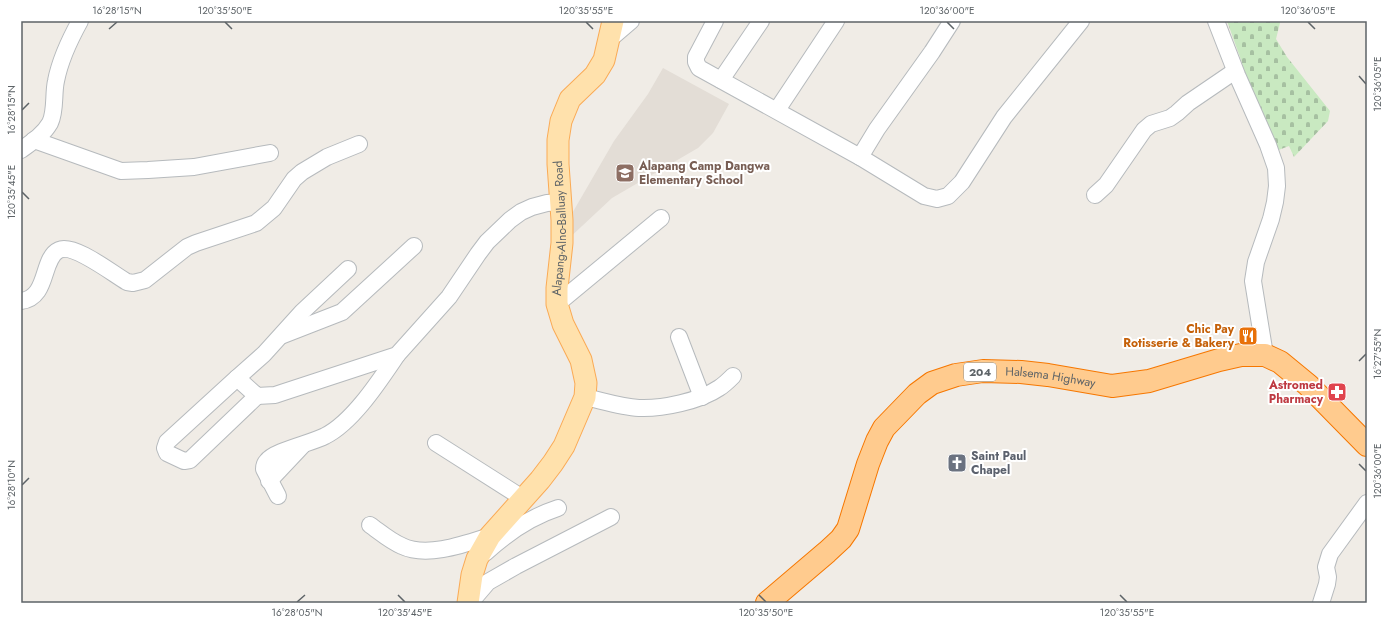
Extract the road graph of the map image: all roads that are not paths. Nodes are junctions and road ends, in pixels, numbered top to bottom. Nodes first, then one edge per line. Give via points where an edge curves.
1 (80, 21) edge
2 (631, 21) edge
3 (715, 21) edge
4 (761, 21) edge
5 (836, 21) edge
6 (952, 21) edge
7 (1081, 21) edge
8 (1216, 21) edge
9 (612, 30) edge
10 (1235, 71) junction
11 (721, 80) junction
12 (777, 110) junction
13 (34, 140) junction
14 (359, 144) dead end
15 (21, 150) edge
16 (270, 153) dead end
17 (860, 156) junction
18 (1094, 195) dead end
19 (561, 202) junction
20 (661, 218) dead end
21 (414, 246) dead end
22 (348, 269) dead end
23 (21, 301) edge
24 (557, 304) junction
25 (281, 335) junction
26 (679, 337) dead end
27 (397, 354) junction
28 (1264, 355) junction
29 (733, 376) dead end
30 (237, 378) junction
31 (257, 396) junction
32 (702, 396) junction
33 (585, 397) junction
34 (436, 443) dead end
35 (1367, 445) edge
36 (278, 496) dead end
37 (524, 499) junction
38 (1367, 503) edge
39 (558, 508) dead end
40 (611, 517) dead end
41 (370, 525) dead end
42 (490, 536) junction
43 (477, 559) junction
44 (469, 603) edge
45 (767, 603) edge
46 (1321, 603) edge

1 - 13 street via 58,71 50,122
2 - 9 street
3 - 11 street via 696,57 696,62 700,68
4 - 11 street
5 - 12 street
6 - 17 street
7 - 17 street via 1008,112 962,182 948,196 937,199 924,196
8 - 10 street
9 - 19 main road, Alapang-Alno-Balluay Road via 600,68 570,99 561,121 558,164
10 - 18 street via 1170,118 1151,124 1144,130 1106,185
10 - 28 street via 1276,168 1275,202 1256,262 1253,281
11 - 12 street
12 - 17 street
13 - 15 street
13 - 16 street via 121,171 194,167
14 - 23 street via 327,157 302,172 294,179 274,208 256,223 187,247 145,280 127,282 81,253 65,248 57,251 51,258 36,294
19 - 24 main road, Alapang-Alno-Balluay Road via 562,243
19 - 27 street via 532,206 510,220 487,242 450,297
20 - 24 street
21 - 25 street via 342,312
22 - 25 street
24 - 33 main road, Alapang-Alno-Balluay Road via 563,324 582,365 586,383
25 - 30 street
26 - 32 street
27 - 31 street via 284,392
27 - 36 street via 365,399 343,424 326,436 302,446 270,481
28 - 35 highway, Halsema Highway / 204 via 1280,362 1308,385
28 - 45 highway, Halsema Highway / 204 via 1241,355 1126,385 1112,386 1021,372 982,371 956,375 932,383 917,394 884,428 868,464 848,529 841,539
29 - 32 street via 720,388
30 - 31 street
30 - 31 street via 168,442 165,448 167,453 184,461 190,460
32 - 33 street via 679,404 640,408
33 - 37 main road, Alapang-Alno-Balluay Road via 564,446
34 - 37 street
37 - 42 main road, Alapang-Alno-Balluay Road
38 - 46 street via 1330,554 1326,567 1327,584
39 - 43 street via 518,527
40 - 44 street via 488,582
41 - 42 street via 402,546 431,551
42 - 43 main road, Alapang-Alno-Balluay Road
43 - 44 main road, Alapang-Alno-Balluay Road via 472,575

